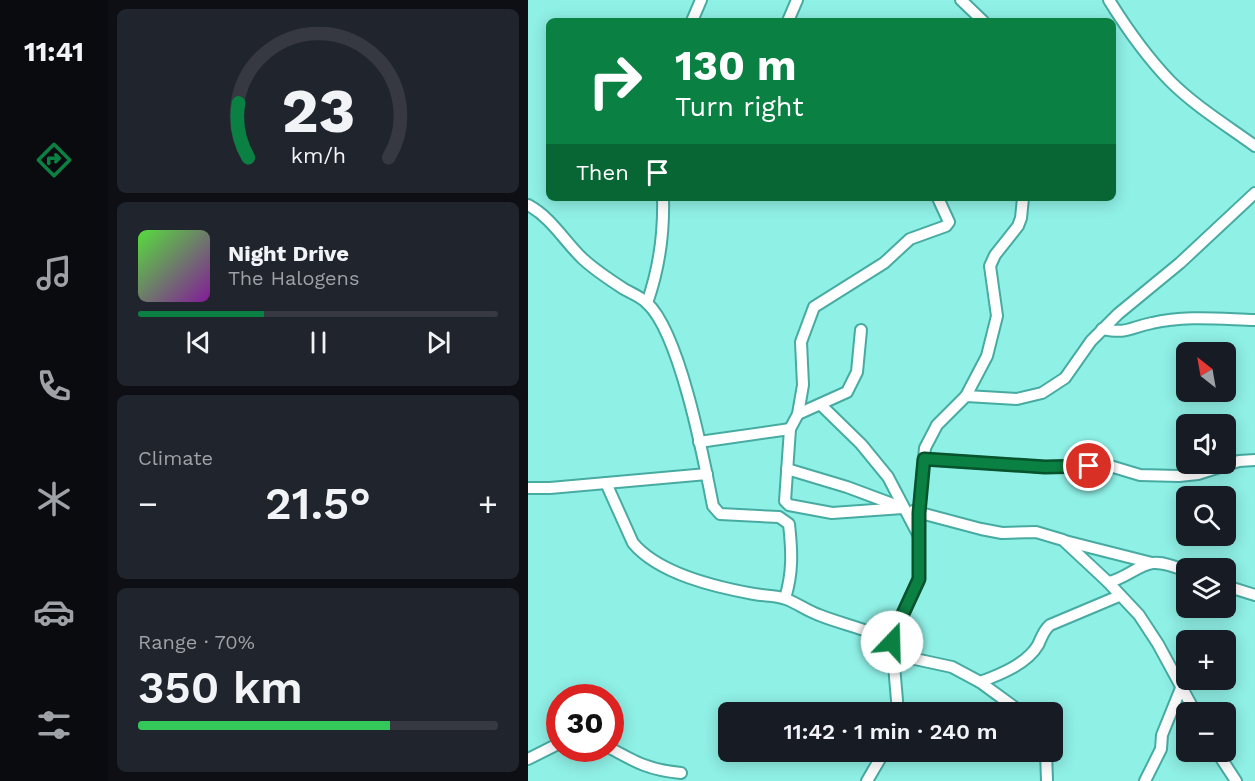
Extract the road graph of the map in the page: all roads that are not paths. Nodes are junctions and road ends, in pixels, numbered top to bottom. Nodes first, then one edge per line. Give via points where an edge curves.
1 (700, 0) edge
2 (797, 0) edge
3 (961, 0) edge
4 (1109, 0) edge
5 (693, 18) edge
6 (789, 18) edge
7 (980, 18) edge
8 (1255, 146) edge
9 (1255, 193) edge
10 (663, 201) edge
11 (939, 201) edge
12 (1023, 201) edge
13 (528, 205) edge
14 (647, 303) junction
15 (1255, 320) edge
16 (1102, 329) junction
17 (861, 330) dead end
18 (966, 396) junction
19 (821, 405) junction
20 (798, 414) junction
21 (790, 429) junction
22 (699, 442) junction
23 (924, 459) junction
24 (1255, 460) edge
25 (787, 469) junction
26 (707, 474) junction
27 (606, 483) junction
28 (528, 488) edge
29 (903, 508) junction
30 (919, 513) junction
31 (919, 537) junction
32 (1063, 540) junction
33 (1152, 563) junction
34 (1176, 567) edge
35 (1108, 582) junction
36 (1236, 589) edge
37 (1255, 595) edge
38 (1119, 596) junction
39 (785, 598) junction
40 (892, 642) junction
41 (892, 654) junction
42 (1176, 678) edge
43 (980, 682) junction
44 (1180, 690) edge
45 (897, 702) edge
46 (1007, 702) edge
47 (546, 750) edge
48 (624, 755) edge
49 (528, 759) edge
50 (878, 762) edge
51 (1046, 762) edge
52 (1224, 762) edge
53 (681, 773) dead end
54 (867, 781) edge
55 (1047, 781) edge
56 (1145, 781) edge
57 (1236, 781) edge

1 - 5 street
2 - 6 street
3 - 7 street
4 - 8 street via 1137,43 1171,81
9 - 16 street
10 - 14 street via 657,271
11 - 20 street via 946,226 910,239 884,262 814,307 801,342 803,385
12 - 18 street via 1018,226 990,266 997,316 987,356
13 - 14 street via 555,226 584,259
14 - 22 street via 669,337
15 - 16 street via 1199,318 1152,323 1131,331
16 - 18 street via 1065,378 1042,393 1017,399
17 - 19 street via 857,372 847,392
18 - 23 street via 937,425
19 - 20 street
19 - 29 street via 888,477
20 - 21 street
21 - 22 street
21 - 25 street
22 - 26 street
23 - 24 street via 1045,467 1110,466 1140,475 1179,476
23 - 30 street
25 - 29 street
25 - 29 street via 785,501 789,504 832,513
26 - 27 street
26 - 39 street via 713,506 720,514 779,517 789,524 793,561
27 - 28 street
27 - 39 street via 633,543 654,560 692,579 755,595
29 - 30 street
29 - 31 street
30 - 31 street
30 - 32 street via 981,530 1036,532
31 - 40 street via 919,579
32 - 33 street
32 - 35 street
33 - 34 street
33 - 35 street
35 - 38 street
36 - 37 street
38 - 42 street via 1139,615
38 - 43 street via 1050,625 1037,646 1017,664
39 - 40 street via 818,615 875,632
40 - 41 street
41 - 43 street via 952,668
41 - 45 street
43 - 46 street
44 - 56 street via 1162,735 1161,749
47 - 49 street
48 - 53 street via 660,771
50 - 54 street
51 - 55 street
52 - 57 street

